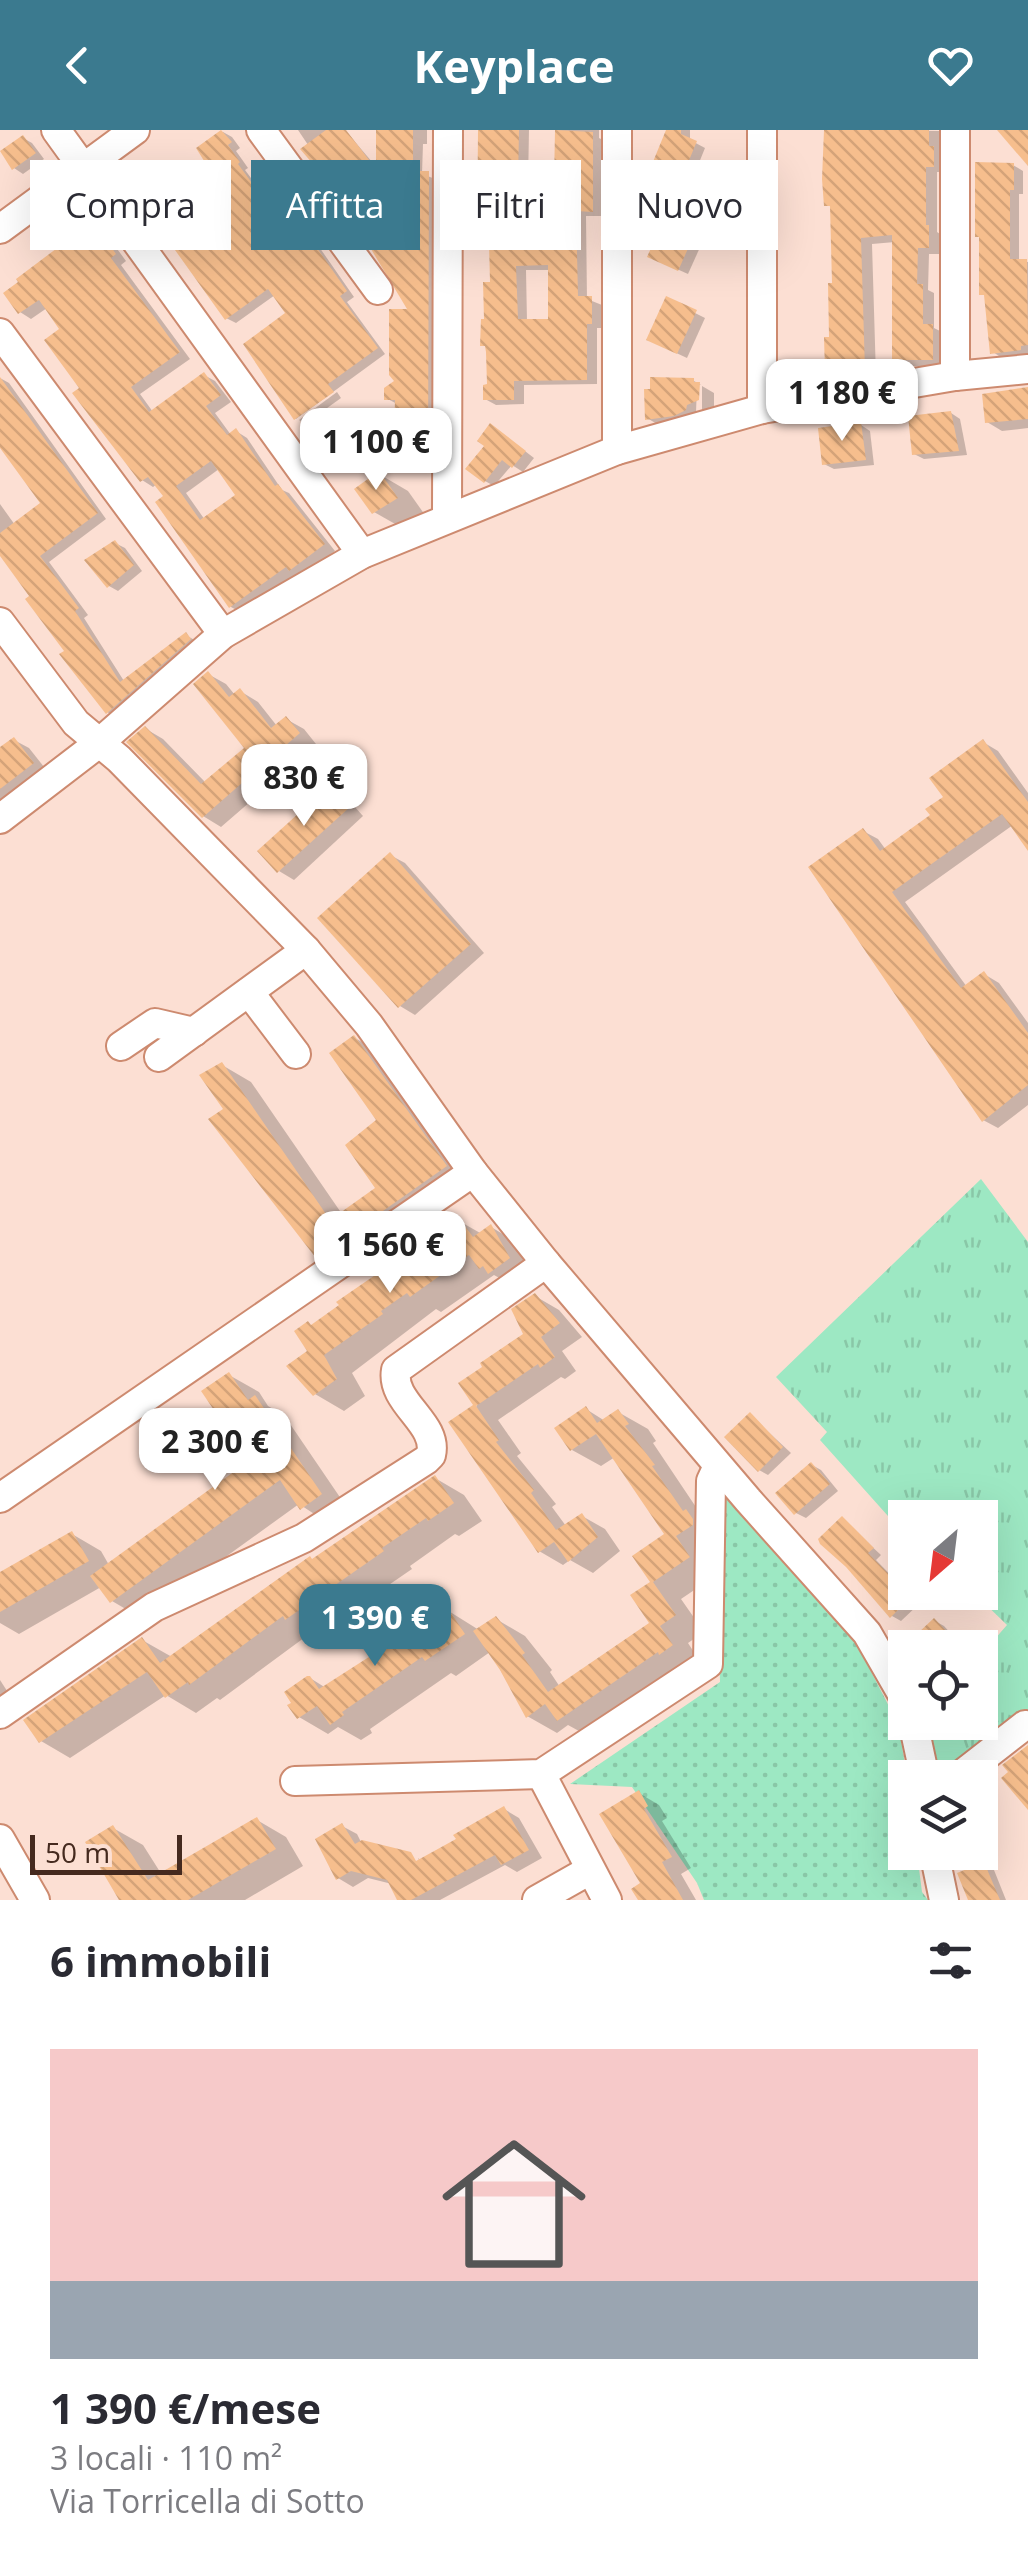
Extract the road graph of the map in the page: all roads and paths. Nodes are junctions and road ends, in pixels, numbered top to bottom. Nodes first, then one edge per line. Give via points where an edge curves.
1 (56, 130) edge
2 (135, 130) edge
3 (261, 130) edge
4 (448, 130) edge
5 (617, 130) edge
6 (762, 130) edge
7 (954, 130) edge
8 (78, 160) edge
9 (95, 160) edge
10 (30, 207) edge
11 (0, 229) edge
12 (143, 250) edge
13 (378, 290) dead end
14 (0, 332) edge
15 (1028, 369) edge
16 (956, 376) junction
17 (762, 409) junction
18 (617, 450) junction
19 (447, 518) junction
20 (362, 554) junction
21 (0, 622) edge
22 (224, 634) junction
23 (99, 743) junction
24 (0, 819) edge
25 (306, 950) junction
26 (250, 992) junction
27 (194, 1032) junction
28 (120, 1046) dead end
29 (296, 1054) dead end
30 (159, 1057) dead end
31 (473, 1172) junction
32 (546, 1262) junction
33 (718, 1466) junction
34 (0, 1498) edge
35 (888, 1669) edge
36 (0, 1714) edge
37 (1025, 1725) dead end
38 (980, 1760) edge
39 (541, 1774) junction
40 (295, 1781) dead end
41 (0, 1839) edge
42 (590, 1870) junction
43 (938, 1870) edge
44 (0, 1873) edge
45 (16, 1900) edge
46 (35, 1900) edge
47 (537, 1900) edge
48 (607, 1900) edge
49 (944, 1900) edge

1 - 8 street
2 - 9 street
3 - 13 street
4 - 19 street
5 - 18 street
6 - 17 street
7 - 16 street
10 - 11 street
12 - 20 street
14 - 22 street
15 - 16 street
16 - 17 street
17 - 18 street
18 - 19 street
19 - 20 street
20 - 22 street
21 - 23 street
22 - 23 street
23 - 24 street
23 - 25 street
25 - 26 street
25 - 31 street
26 - 27 street
26 - 29 street
27 - 28 street via 155,1023
27 - 30 street
31 - 32 street
31 - 34 street
32 - 33 street
32 - 36 street via 396,1370 396,1387 432,1441 426,1460 304,1538 154,1607
33 - 35 street via 867,1633
33 - 39 street via 711,1481 708,1664
37 - 38 street
39 - 40 street
39 - 42 street
41 - 46 street
42 - 47 street
42 - 48 street
43 - 49 street
44 - 45 street

